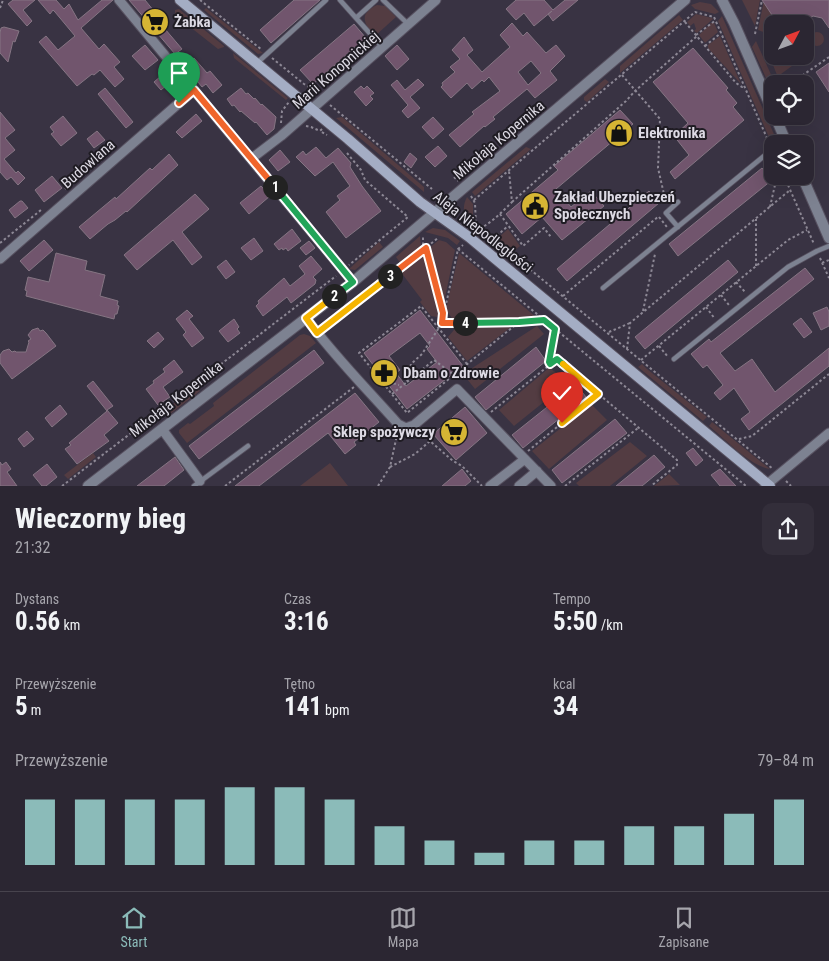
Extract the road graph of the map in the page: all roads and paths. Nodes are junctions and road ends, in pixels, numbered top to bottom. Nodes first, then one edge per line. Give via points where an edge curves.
1 (3, 0) edge
2 (119, 0) edge
3 (180, 0) edge
4 (200, 0) edge
5 (326, 0) edge
6 (340, 0) edge
7 (376, 0) edge
8 (383, 0) edge
9 (436, 0) edge
10 (685, 0) edge
11 (722, 0) edge
12 (762, 0) edge
13 (0, 8) edge
14 (356, 18) junction
15 (716, 20) junction
16 (684, 21) junction
17 (409, 25) junction
18 (721, 33) junction
19 (755, 34) dead end
20 (696, 36) junction
21 (705, 46) junction
22 (383, 48) junction
23 (267, 54) junction
24 (829, 56) edge
25 (257, 63) junction
26 (621, 75) junction
27 (803, 75) edge
28 (745, 86) junction
29 (194, 90) junction
30 (635, 91) junction
31 (764, 92) edge
32 (320, 94) dead end
33 (291, 100) dead end
34 (329, 104) dead end
35 (312, 109) junction
36 (338, 111) junction
37 (332, 116) dead end
38 (305, 127) dead end
39 (323, 128) dead end
40 (286, 131) junction
41 (320, 131) junction
42 (765, 135) edge
43 (328, 136) dead end
44 (344, 150) dead end
45 (764, 156) edge
46 (251, 159) junction
47 (509, 170) junction
48 (80, 176) dead end
49 (775, 185) edge
50 (788, 185) edge
51 (795, 185) edge
52 (801, 185) edge
53 (432, 189) dead end
54 (65, 190) dead end
55 (790, 190) junction
56 (468, 194) dead end
57 (474, 200) junction
58 (512, 202) junction
59 (678, 202) dead end
60 (770, 207) junction
61 (44, 208) dead end
62 (668, 209) dead end
63 (435, 212) junction
64 (663, 212) dead end
65 (500, 214) junction
66 (658, 216) junction
67 (756, 219) junction
68 (508, 226) junction
69 (678, 227) junction
70 (481, 228) junction
71 (475, 230) dead end
72 (808, 230) junction
73 (671, 232) junction
74 (424, 235) dead end
75 (551, 237) dead end
76 (438, 238) dead end
77 (829, 238) edge
78 (493, 239) junction
79 (0, 243) edge
80 (464, 244) dead end
81 (829, 246) edge
82 (425, 249) junction
83 (458, 249) junction
84 (656, 249) dead end
85 (817, 251) junction
86 (0, 259) edge
87 (829, 260) edge
88 (822, 263) junction
89 (756, 266) junction
90 (343, 269) junction
91 (829, 278) edge
92 (353, 282) junction
93 (736, 282) junction
94 (603, 288) dead end
95 (721, 295) junction
96 (563, 296) junction
97 (750, 298) junction
98 (643, 311) junction
99 (734, 311) junction
100 (443, 313) junction
101 (306, 318) junction
102 (544, 320) junction
103 (519, 322) junction
104 (442, 323) junction
105 (630, 323) junction
106 (438, 327) junction
107 (555, 329) junction
108 (317, 333) junction
109 (608, 333) junction
110 (628, 349) junction
111 (674, 359) dead end
112 (641, 360) junction
113 (467, 364) junction
114 (550, 364) junction
115 (829, 374) edge
116 (454, 375) junction
117 (379, 379) junction
118 (407, 382) junction
119 (399, 385) dead end
120 (354, 387) dead end
121 (392, 394) junction
122 (598, 394) junction
123 (488, 415) dead end
124 (391, 428) dead end
125 (638, 428) junction
126 (162, 429) junction
127 (829, 433) edge
128 (738, 439) junction
129 (248, 446) dead end
130 (525, 456) junction
131 (390, 467) junction
132 (773, 469) dead end
133 (537, 471) junction
134 (787, 482) dead end
135 (197, 483) edge
136 (768, 485) edge
137 (62, 486) edge
138 (88, 486) edge
139 (225, 486) edge
140 (378, 486) edge
141 (482, 486) edge
142 (490, 486) edge
143 (518, 486) edge
144 (552, 486) edge
145 (565, 486) edge
146 (651, 486) edge
147 (746, 486) edge
148 (791, 486) edge

1 - 13 path
2 - 29 street
3 - 25 main road, Aleja Niepodległości
4 - 23 path
5 - 23 lane
6 - 14 lane
7 - 14 lane
8 - 17 lane
9 - 17 street, Marii Konopnickiej
10 - 63 street, Mikołaja Kopernika
11 - 31 street
12 - 19 path
14 - 22 lane
15 - 16 path via 713,16 695,12
15 - 18 path
15 - 20 path
16 - 20 path
16 - 26 path
17 - 22 street, Marii Konopnickiej
18 - 21 path
18 - 28 path
20 - 21 path
20 - 30 path
21 - 28 path via 736,83
22 - 35 street, Marii Konopnickiej
23 - 25 lane
23 - 32 path
24 - 27 path
25 - 35 main road, Aleja Niepodległości
26 - 30 path
26 - 47 path
28 - 42 path
29 - 46 street
29 - 86 street, Budowlana
30 - 58 path
30 - 62 path via 660,118 658,168
33 - 40 path via 282,114 281,122
34 - 36 path
35 - 40 street, Marii Konopnickiej
35 - 63 main road, Aleja Niepodległości
36 - 37 path
36 - 53 path
38 - 41 path
39 - 41 path
40 - 46 street, Marii Konopnickiej
41 - 43 path
44 - 90 path via 365,180 408,216
45 - 69 lane
46 - 90 street
47 - 57 path
47 - 58 path
48 - 54 path
49 - 60 path
50 - 55 path
51 - 55 path
52 - 77 street
55 - 60 path
55 - 72 path
56 - 57 path
57 - 70 path via 476,225
58 - 65 path
59 - 69 lane via 666,213
60 - 67 path
61 - 79 path
63 - 92 street, Mikołaja Kopernika
63 - 136 main road, Aleja Niepodległości
64 - 66 path
65 - 68 path
65 - 70 path
66 - 73 path
66 - 96 path
67 - 89 path
67 - 98 path
68 - 75 path via 523,246 544,228
68 - 78 path
69 - 73 lane
70 - 71 path
70 - 78 path
72 - 85 path
72 - 89 path via 788,240
73 - 94 lane
74 - 82 path
76 - 82 path
78 - 96 path
80 - 83 path
81 - 85 lane
82 - 100 path
82 - 108 path
83 - 100 path
83 - 102 path
84 - 98 path
85 - 88 path
85 - 97 lane via 788,267
87 - 88 path
88 - 91 path
89 - 93 path
90 - 92 street
90 - 137 path
92 - 101 street, Mikołaja Kopernika
93 - 95 path
93 - 97 path
95 - 99 path
95 - 112 path
96 - 109 path
97 - 99 lane
98 - 105 path
99 - 111 lane
100 - 104 path
101 - 108 street
101 - 126 street, Mikołaja Kopernika
102 - 103 path
102 - 107 path
103 - 104 path
103 - 113 path
104 - 106 path
105 - 109 path
105 - 110 path
106 - 113 path
106 - 117 path via 421,306 359,353
106 - 118 path via 422,354 410,364
107 - 114 path
107 - 147 path
108 - 130 street via 398,424 406,428 414,425 457,389
109 - 110 path
110 - 112 path
112 - 128 path
113 - 116 path
114 - 122 path via 557,359
114 - 123 path
115 - 128 path via 752,436
116 - 118 path via 434,360
116 - 121 path via 407,413
117 - 119 path
117 - 121 path
118 - 121 path
120 - 139 path
122 - 125 path
122 - 130 path
124 - 131 path via 397,435
125 - 145 path
125 - 146 path via 678,460 677,465
126 - 135 street
126 - 138 street, Mikołaja Kopernika
127 - 136 street
128 - 132 path
129 - 135 lane
130 - 133 street
130 - 142 street
131 - 140 path
131 - 141 path via 415,454 430,441
133 - 143 street
133 - 144 street
134 - 148 path

